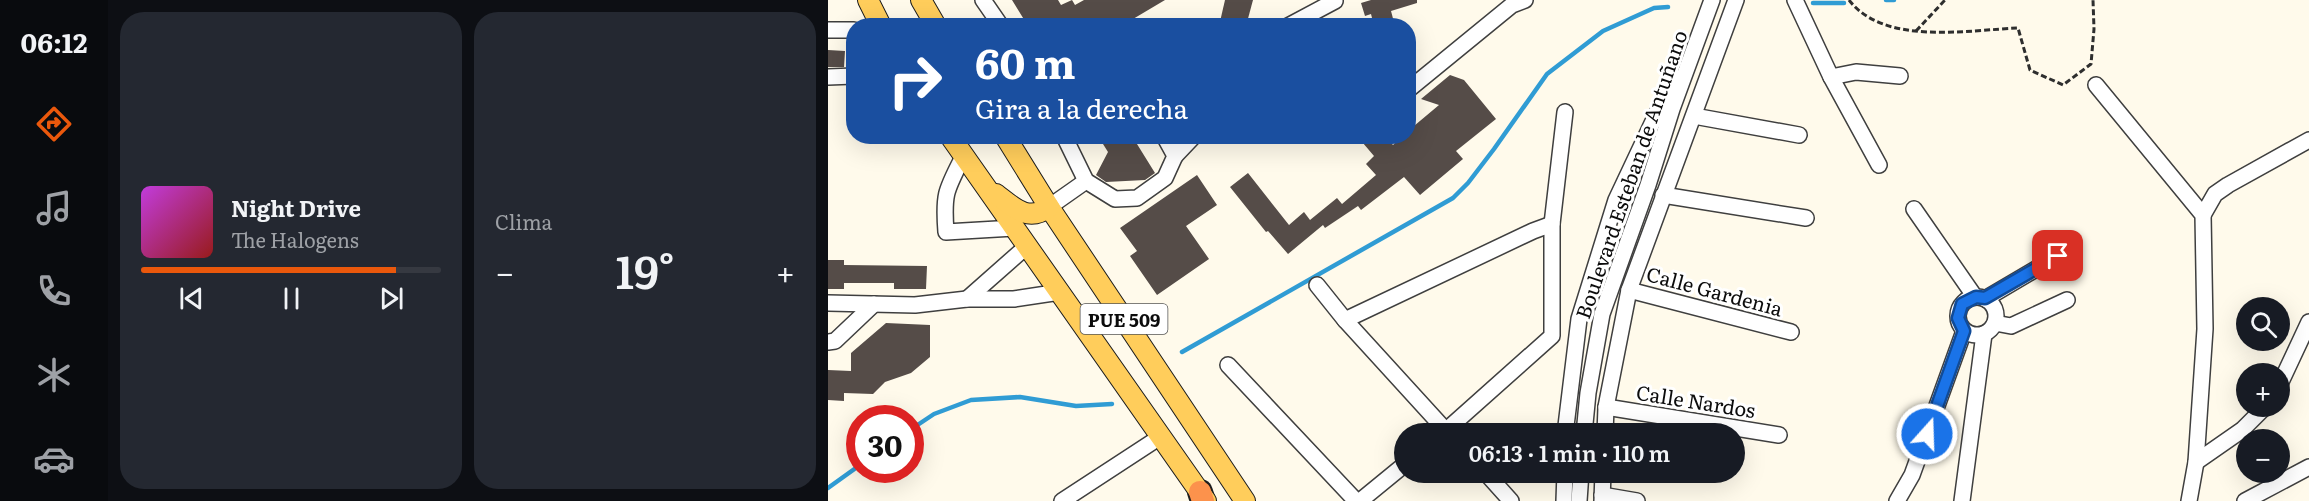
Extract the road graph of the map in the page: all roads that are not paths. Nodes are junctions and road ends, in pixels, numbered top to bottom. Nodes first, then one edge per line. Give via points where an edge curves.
1 (868, 0) edge
2 (921, 0) edge
3 (983, 0) edge
4 (1525, 0) edge
5 (1712, 0) edge
6 (1736, 0) edge
7 (1795, 0) edge
8 (1335, 1) edge
9 (877, 18) edge
10 (931, 18) edge
11 (995, 18) edge
12 (1303, 18) edge
13 (828, 30) edge
14 (846, 30) edge
15 (1686, 72) junction
16 (846, 76) edge
17 (1900, 76) dead end
18 (828, 77) edge
19 (1831, 77) junction
20 (1416, 84) edge
21 (2096, 85) dead end
22 (1565, 112) dead end
23 (1694, 116) junction
24 (1799, 135) dead end
25 (2309, 140) edge
26 (956, 144) edge
27 (1010, 144) edge
28 (1068, 144) edge
29 (1168, 144) edge
30 (1186, 144) edge
31 (1175, 156) junction
32 (963, 157) junction
33 (1879, 165) dead end
34 (981, 180) junction
35 (1086, 181) junction
36 (1663, 195) junction
37 (1049, 207) junction
38 (1914, 209) dead end
39 (2204, 215) junction
40 (1806, 218) dead end
41 (1552, 224) junction
42 (1014, 228) junction
43 (1027, 246) junction
44 (2058, 256) dead end
45 (1317, 285) dead end
46 (1629, 290) junction
47 (1060, 292) junction
48 (1980, 298) junction
49 (968, 299) junction
50 (2067, 300) dead end
51 (828, 303) edge
52 (874, 304) junction
53 (1346, 320) junction
54 (2309, 322) edge
55 (1995, 323) junction
56 (1964, 331) junction
57 (1791, 332) dead end
58 (1984, 334) junction
59 (828, 342) edge
60 (2290, 363) edge
61 (1228, 365) dead end
62 (1606, 407) junction
63 (2255, 417) edge
64 (1438, 423) edge
65 (1456, 423) edge
66 (1566, 423) edge
67 (1585, 423) edge
68 (1605, 423) edge
69 (1779, 435) dead end
70 (1160, 437) junction
71 (2196, 462) junction
72 (2309, 467) edge
73 (1394, 473) edge
74 (1495, 483) edge
75 (1564, 483) edge
76 (1580, 483) edge
77 (1603, 483) edge
78 (1203, 498) edge
79 (1602, 498) edge
80 (1062, 501) edge
81 (1245, 501) edge
82 (1358, 501) edge
83 (1511, 501) edge
84 (1564, 501) edge
85 (1579, 501) edge
86 (1636, 501) edge
87 (1897, 501) edge
88 (1962, 501) edge
89 (2189, 501) edge
90 (2245, 501) edge

1 - 9 main road
2 - 10 main road
3 - 11 street
4 - 20 street via 1512,6
5 - 15 street, Boulevard Esteban de Antuñano
6 - 23 street, Boulevard Esteban de Antuñano
7 - 19 street
8 - 12 street
13 - 14 street
15 - 66 street via 1665,96 1616,200 1579,319
15 - 67 street, Boulevard Esteban de Antuñano via 1602,314
16 - 18 street
17 - 19 street via 1856,72
19 - 33 street
21 - 39 street
22 - 41 street
23 - 24 street
23 - 36 street, Boulevard Esteban de Antuñano
25 - 39 street via 2215,194
26 - 32 main road, PUE 509
27 - 37 main road, PUE 509
28 - 35 street
29 - 31 street
30 - 31 street
31 - 35 street via 1165,178 1137,198 1115,199
32 - 34 main road, PUE 509
32 - 42 street via 946,191 946,232
34 - 37 main road via 1026,213 1038,214
34 - 42 main road, PUE 509
35 - 37 street
36 - 40 street
36 - 46 street, Boulevard Esteban de Antuñano
37 - 81 main road, PUE 509
38 - 48 street
39 - 71 street via 2205,329
41 - 53 street
41 - 65 street via 1552,336
42 - 43 main road, PUE 509
43 - 47 main road, PUE 509
43 - 49 street
44 - 48 street
45 - 53 street
46 - 57 street, Calle Gardenia
46 - 62 street, Boulevard Esteban de Antuñano
47 - 49 street via 1014,299
47 - 70 main road, PUE 509
48 - 55 street via 1993,304
48 - 56 street via 1962,304 1959,310
49 - 52 street via 915,305
50 - 55 street via 2011,326
51 - 52 street
52 - 59 street via 835,341
53 - 64 street
54 - 60 street
55 - 58 street
56 - 58 street
56 - 87 street via 1912,475
58 - 88 street
61 - 82 street
62 - 68 street, Boulevard Esteban de Antuñano
62 - 69 street, Calle Nardos
63 - 71 street
70 - 78 main road, PUE 509
70 - 80 street
71 - 89 street
72 - 90 street
73 - 82 street
74 - 83 street
75 - 84 street
76 - 85 street
77 - 79 street
79 - 86 street

